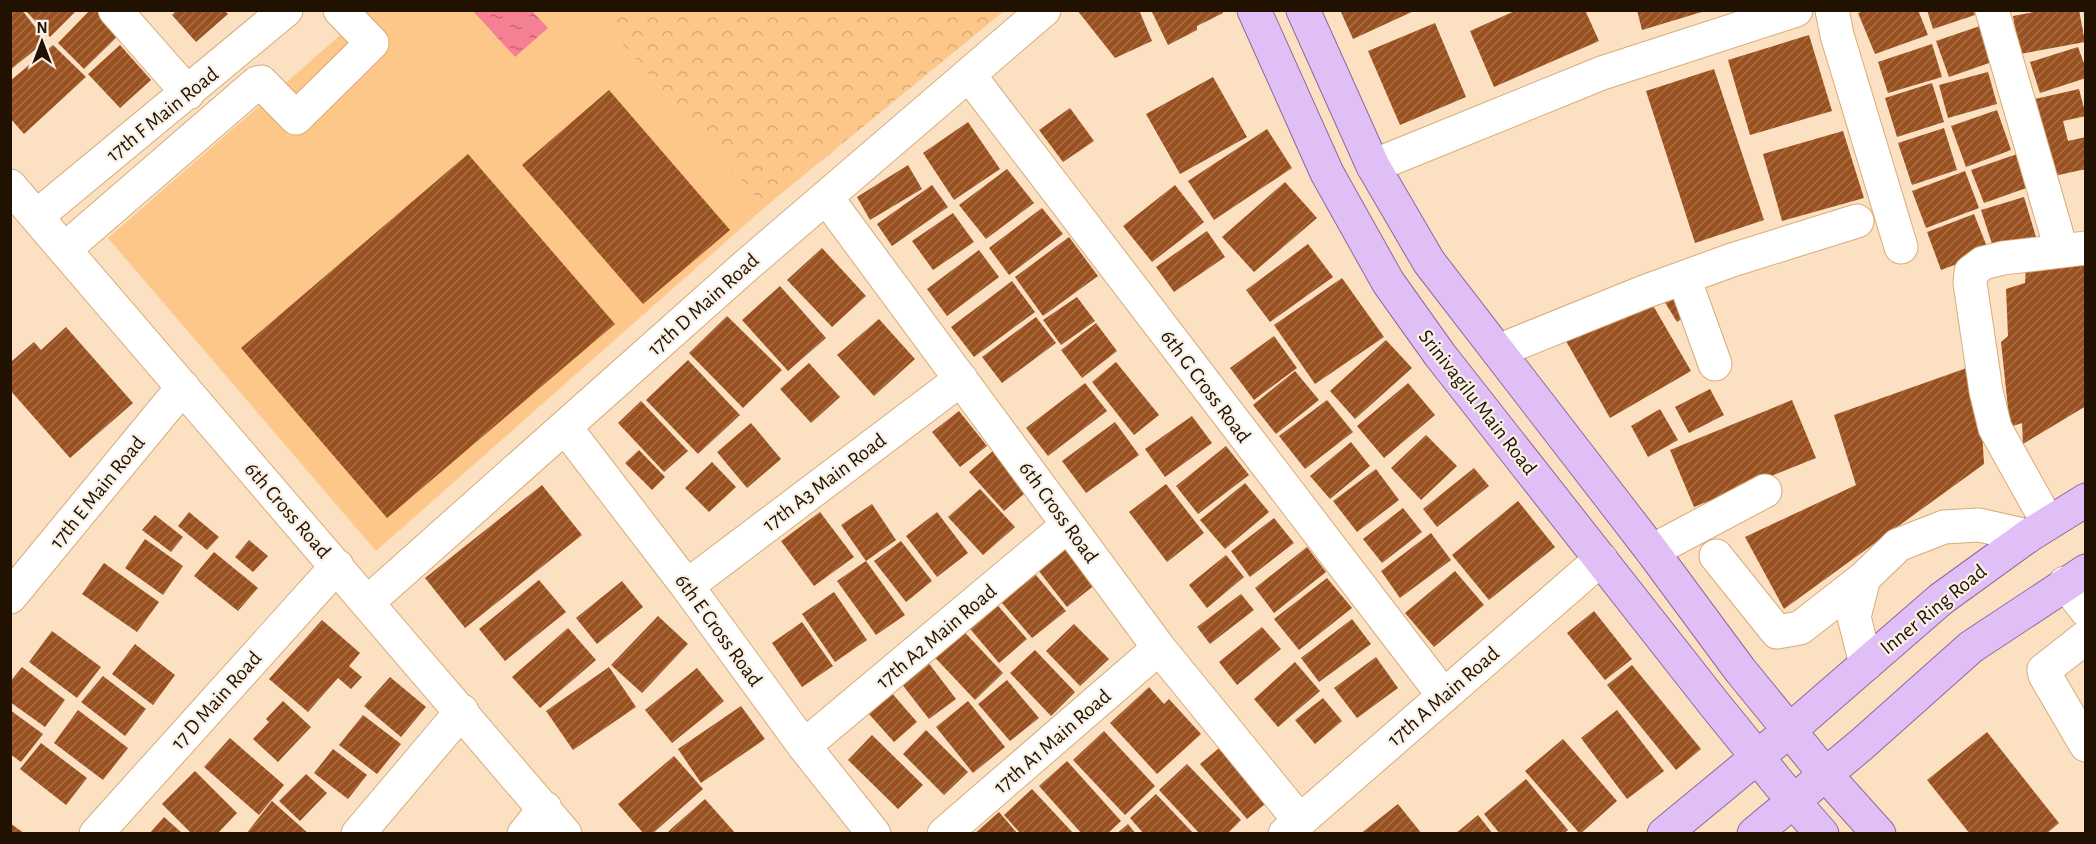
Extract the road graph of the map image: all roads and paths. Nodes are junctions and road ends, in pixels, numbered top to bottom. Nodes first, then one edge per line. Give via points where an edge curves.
1 (115, 10) edge
2 (286, 10) edge
3 (340, 10) edge
4 (1044, 10) edge
5 (1254, 10) edge
6 (1303, 10) edge
7 (1796, 10) edge
8 (1832, 10) edge
9 (1992, 10) edge
10 (969, 75) junction
11 (188, 93) junction
12 (1373, 166) junction
13 (10, 186) edge
14 (826, 197) junction
15 (37, 216) junction
16 (1857, 221) dead end
17 (2071, 242) edge
18 (1901, 247) dead end
19 (65, 249) junction
20 (1684, 278) junction
21 (1498, 351) junction
22 (1715, 364) dead end
23 (961, 379) junction
24 (183, 387) junction
25 (565, 427) junction
26 (1765, 491) dead end
27 (2085, 500) edge
28 (1068, 525) junction
29 (2038, 529) junction
30 (1652, 551) junction
31 (1716, 556) dead end
32 (1601, 559) junction
33 (337, 566) junction
34 (2075, 577) edge
35 (1864, 578) junction
36 (687, 586) junction
37 (12, 591) edge
38 (368, 602) junction
39 (2085, 610) edge
40 (2085, 637) edge
41 (1159, 648) junction
42 (1866, 663) junction
43 (1444, 696) junction
44 (462, 711) junction
45 (1790, 730) junction
46 (2085, 745) edge
47 (804, 746) junction
48 (1758, 757) junction
49 (1825, 774) junction
50 (1793, 801) junction
51 (545, 808) junction
52 (1293, 827) edge
53 (96, 834) edge
54 (358, 834) edge
55 (524, 834) edge
56 (565, 834) edge
57 (874, 834) edge
58 (945, 834) edge
59 (1664, 834) edge
60 (1754, 834) edge
61 (1822, 834) edge
62 (1879, 834) edge

1 - 11 street
2 - 11 street, 17th F Main Road
3 - 19 street via 372,43 296,118 261,82 257,83
4 - 10 street, 17th D Main Road
5 - 32 main road, Srinivagilu Main Road via 1327,173 1388,282 1440,355
6 - 12 main road
7 - 12 street via 1602,73
8 - 18 street
9 - 17 street
10 - 14 street, 17th D Main Road
10 - 43 street, 6th G Cross Road
11 - 15 street, 17th F Main Road
12 - 21 main road via 1429,262
13 - 15 street, 6th Cross Road
14 - 23 street, 6th Cross Road
14 - 25 street, 17th D Main Road
15 - 19 street, 6th Cross Road
16 - 20 street
17 - 29 street via 1983,263 1971,272 1986,391 1995,428
19 - 24 street, 6th Cross Road
20 - 21 street
20 - 22 street
21 - 30 main road
23 - 28 street, 6th Cross Road
23 - 36 street, 17th A3 Main Road
24 - 33 street, 6th Cross Road
24 - 37 street, 17th E Main Road
25 - 36 street, 6th E Cross Road
25 - 38 street, 17th D Main Road
26 - 30 street
27 - 29 main road, Inner Ring Road
28 - 41 street, 6th Cross Road
28 - 47 street, 17th A2 Main Road
29 - 35 street via 1944,527 1898,545
29 - 42 main road, Inner Ring Road via 1941,599
30 - 45 main road
31 - 35 street via 1777,632 1800,628
32 - 43 street, 17th A Main Road
32 - 48 main road, Srinivagilu Main Road
33 - 38 street, 6th Cross Road
33 - 53 street, 17 D Main Road
34 - 39 street
34 - 49 main road via 1971,647
35 - 42 street via 1854,617
36 - 47 street, 6th E Cross Road
38 - 44 street, 6th Cross Road
40 - 46 street via 2044,670
41 - 52 street, 6th Cross Road
41 - 58 street, 17th A1 Main Road
42 - 45 main road, Inner Ring Road
43 - 52 street, 17th A Main Road
44 - 51 street, 6th Cross Road
44 - 54 street
45 - 48 main road, Inner Ring Road
45 - 49 main road
47 - 57 street, 6th E Cross Road
48 - 50 main road, Srinivagilu Main Road
48 - 59 main road, Inner Ring Road
49 - 50 main road
49 - 62 main road
50 - 60 main road
50 - 61 main road, Srinivagilu Main Road
51 - 55 street
51 - 56 street, 6th Cross Road

